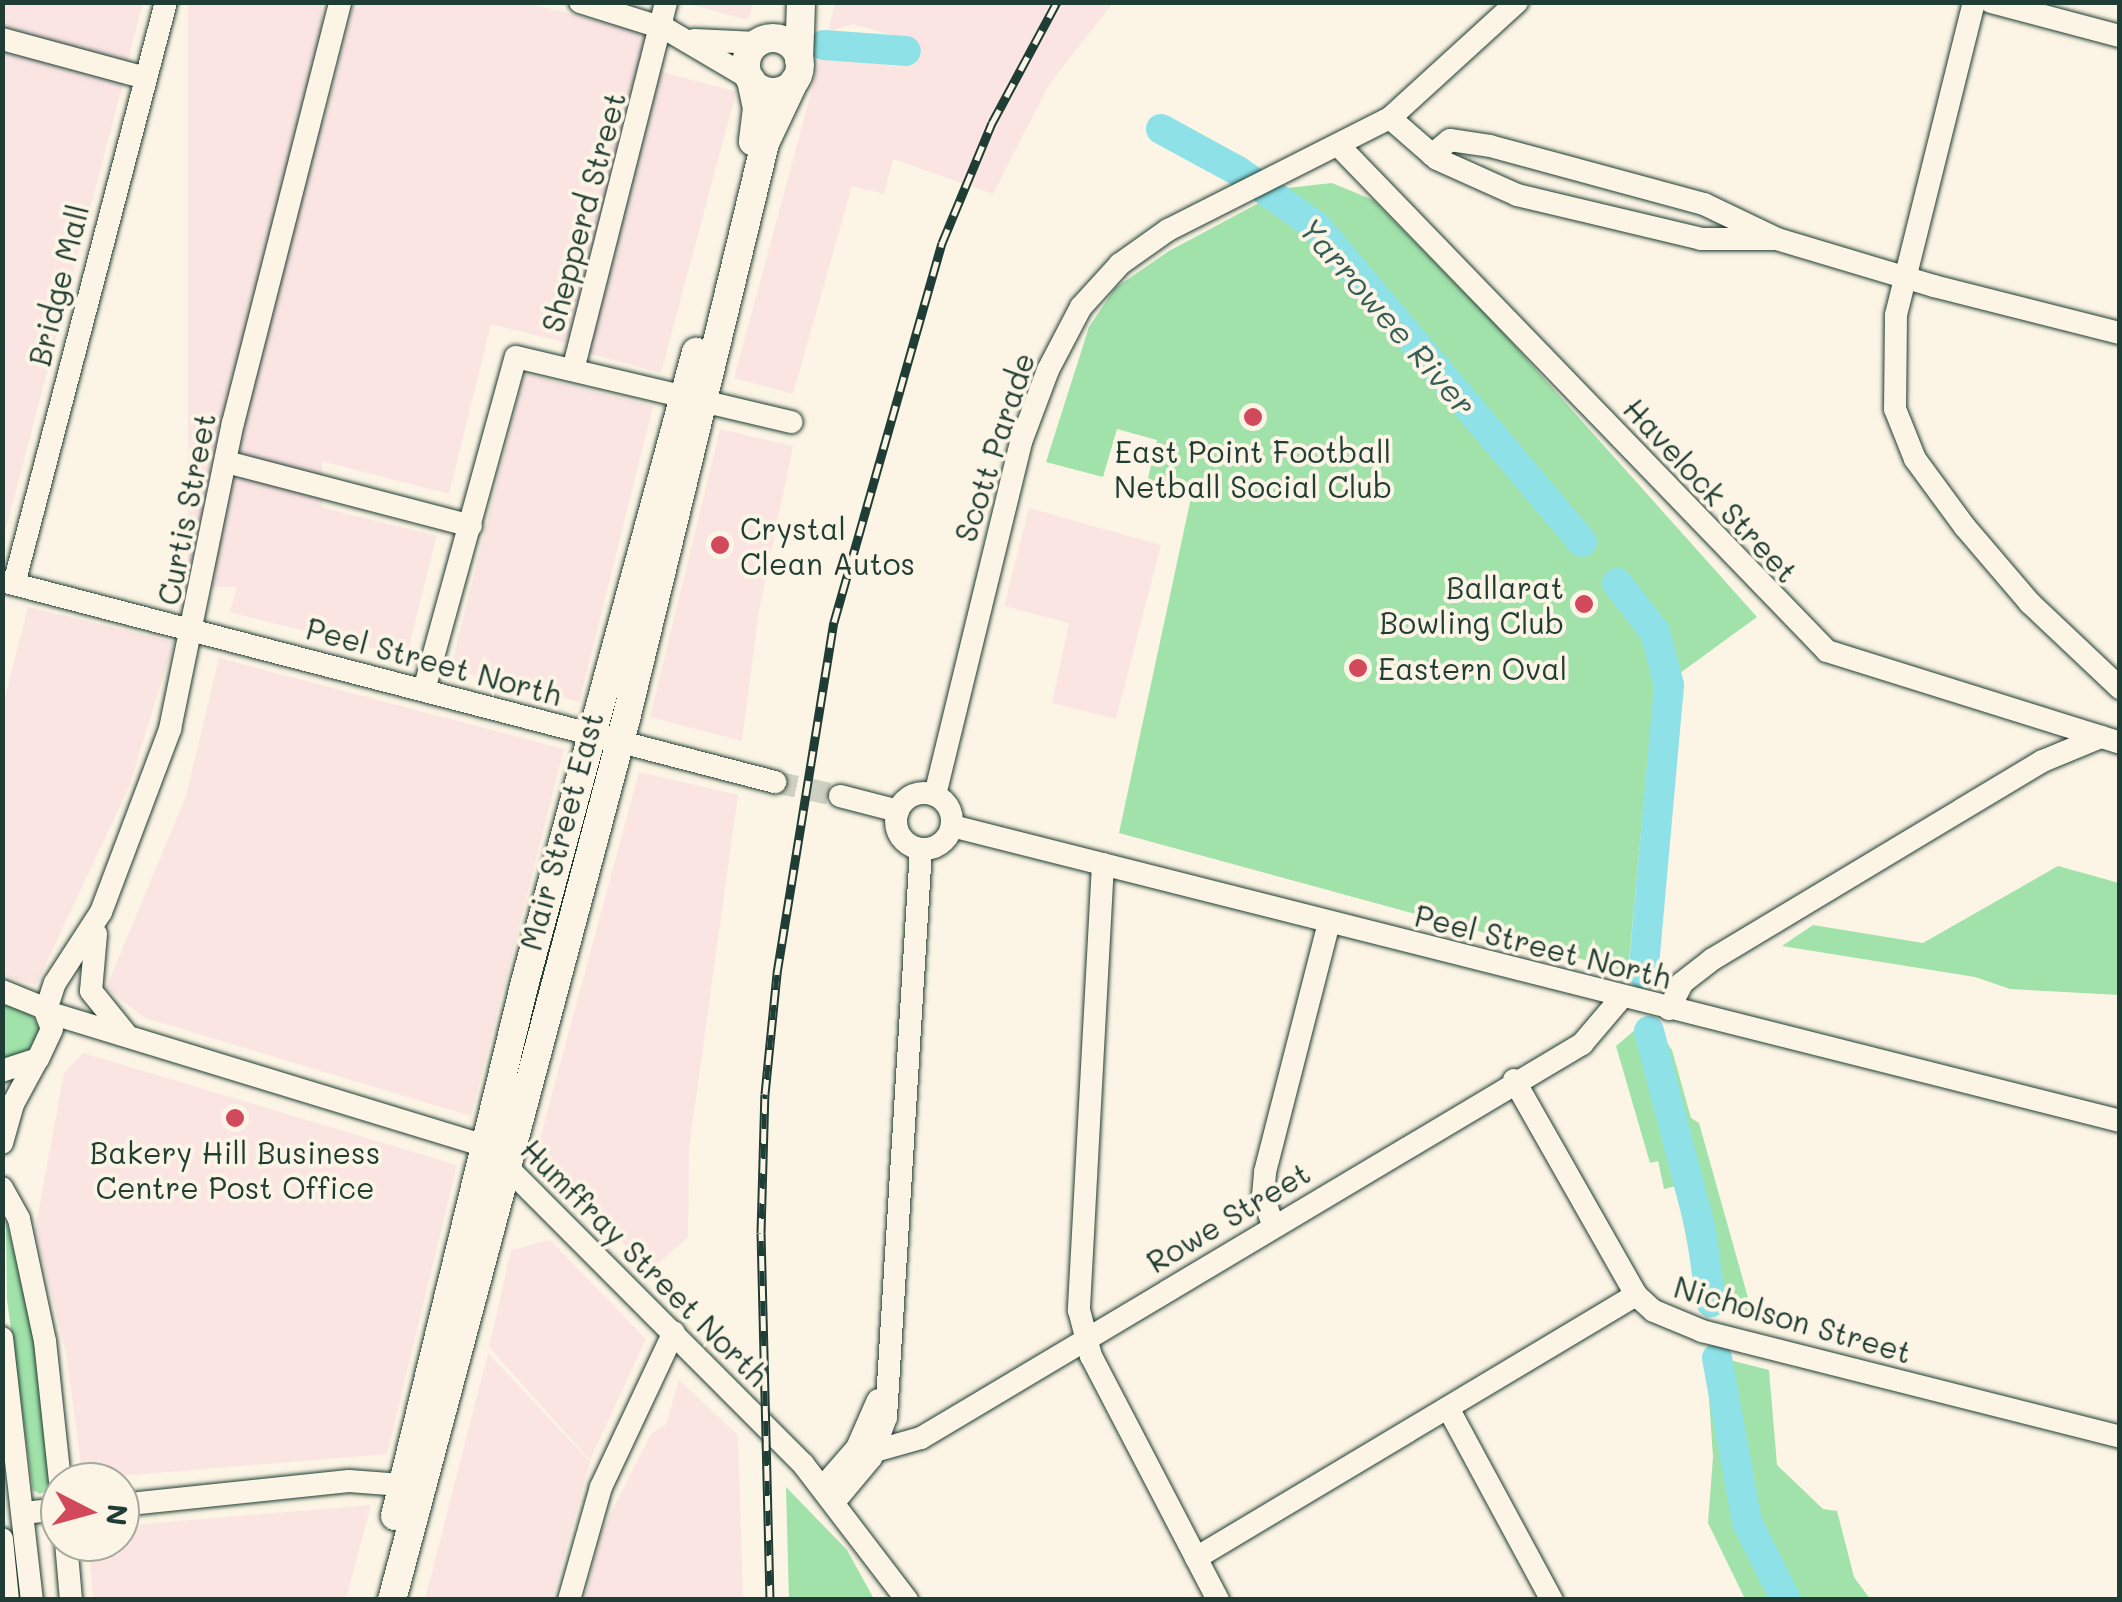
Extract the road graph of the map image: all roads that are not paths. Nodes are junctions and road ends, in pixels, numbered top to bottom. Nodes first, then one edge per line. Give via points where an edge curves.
1 (166, 2) edge
2 (340, 2) edge
3 (580, 2) edge
4 (666, 2) edge
5 (786, 2) edge
6 (802, 2) edge
7 (1516, 2) edge
8 (1974, 2) edge
9 (1991, 2) edge
10 (669, 31) junction
11 (2120, 36) edge
12 (2, 40) edge
13 (758, 43) junction
14 (797, 71) junction
15 (142, 77) junction
16 (750, 79) junction
17 (1390, 118) junction
18 (1340, 147) junction
19 (1432, 156) junction
20 (1777, 239) junction
21 (1904, 277) junction
22 (2120, 333) edge
23 (573, 370) junction
24 (692, 398) junction
25 (791, 422) dead end
26 (226, 462) junction
27 (275, 474) junction
28 (218, 502) junction
29 (471, 526) junction
30 (8, 582) edge
31 (193, 628) junction
32 (2120, 688) edge
33 (424, 690) junction
34 (2066, 724) junction
35 (606, 737) junction
36 (2110, 740) edge
37 (2042, 762) junction
38 (775, 782) tunnel mouth
39 (935, 795) junction
40 (840, 796) tunnel mouth
41 (898, 811) junction
42 (952, 826) junction
43 (921, 849) junction
44 (1103, 864) junction
45 (101, 912) junction
46 (1329, 922) junction
47 (2, 991) edge
48 (1637, 1001) junction
49 (46, 1011) junction
50 (150, 1047) junction
51 (39, 1058) junction
52 (2, 1070) edge
53 (1514, 1080) junction
54 (2120, 1120) edge
55 (2, 1143) edge
56 (496, 1154) junction
57 (2, 1188) edge
58 (1273, 1225) junction
59 (1636, 1295) junction
60 (674, 1332) junction
61 (2, 1338) edge
62 (1084, 1338) junction
63 (886, 1362) junction
64 (887, 1404) junction
65 (1448, 1408) junction
66 (937, 1426) junction
67 (2120, 1437) edge
68 (875, 1451) junction
69 (58, 1462) edge
70 (402, 1485) junction
71 (829, 1494) junction
72 (140, 1503) edge
73 (40, 1511) edge
74 (23, 1512) junction
75 (2, 1540) edge
76 (1196, 1558) junction
77 (68, 1562) edge
78 (8, 1600) edge
79 (32, 1600) edge
80 (71, 1600) edge
81 (373, 1600) edge
82 (392, 1600) edge
83 (569, 1600) edge
84 (906, 1600) edge
85 (1218, 1600) edge
86 (1552, 1600) edge

1 - 15 street, Bridge Mall
2 - 26 street, Curtis Street
3 - 10 street
4 - 10 street, Shepperd Street
5 - 13 main road
6 - 14 main road
7 - 17 street, Scott Parade
8 - 21 street
9 - 11 street
10 - 13 street
10 - 16 street
10 - 23 street, Shepperd Street
12 - 15 street
13 - 14 main road via 784,40
13 - 16 main road via 748,55
14 - 16 main road via 772,92
14 - 24 main road, Mair Street East via 766,143
15 - 30 street, Bridge Mall
16 - 24 main road, Mair Street East via 755,131
17 - 18 street, Scott Parade
17 - 19 street
18 - 34 street, Havelock Street via 1823,648 1858,666
18 - 39 street, Scott Parade via 1139,248 1092,292 1062,340 1010,478
19 - 20 street via 1518,194 1675,234 1724,242
19 - 20 street via 1450,140 1490,146 1704,204
20 - 21 street
21 - 22 street
21 - 32 street via 1892,377 1909,448 2001,570
23 - 24 street
23 - 29 street, Shepperd Street via 516,357
24 - 25 street
24 - 35 main road, Mair Street East
26 - 27 street
26 - 28 street, Curtis Street
27 - 28 street via 238,483
27 - 29 street
28 - 31 street, Curtis Street
29 - 33 street, Shepperd Street
30 - 31 street, Peel Street North
31 - 33 street, Peel Street North
31 - 45 street, Curtis Street via 152,788
33 - 35 street, Peel Street North
34 - 36 street, Havelock Street
34 - 37 street, Rowe Street via 2057,748
35 - 38 street, Peel Street North
35 - 56 main road, Mair Street East
36 - 37 street, Rowe Street
37 - 48 street, Rowe Street via 1682,983
39 - 41 street via 914,794
39 - 42 street via 949,808
40 - 41 street
41 - 43 street via 902,839
42 - 43 street via 941,843
42 - 44 street, Peel Street North
43 - 63 street
44 - 46 street, Peel Street North
44 - 62 street via 1076,1274
45 - 49 street, Curtis Street via 58,979
45 - 50 street via 90,970 93,997 114,1024
46 - 48 street, Peel Street North
46 - 58 street via 1265,1172
47 - 49 street, Humffray Street North
48 - 53 street, Rowe Street
48 - 54 street, Peel Street North
49 - 50 street, Humffray Street North
49 - 51 street, Curtis Street via 52,1034
50 - 51 street, Humffray Street North via 82,1038
50 - 56 street, Humffray Street North
51 - 52 street, Humffray Street North
51 - 55 street via 12,1104
53 - 58 street, Rowe Street
53 - 59 street, Nicholson Street
56 - 60 street, Humffray Street North
56 - 70 main road, Mair Street East
56 - 82 main road, Mair Street East
57 - 69 street via 19,1219 46,1340
58 - 62 street, Rowe Street
59 - 65 street
59 - 67 street, Nicholson Street via 1663,1317 1702,1330
60 - 71 street, Humffray Street North
60 - 83 street via 601,1487
61 - 74 street
62 - 66 street, Rowe Street
62 - 76 street
63 - 64 street
63 - 71 street via 864,1435
64 - 66 street via 902,1423
64 - 68 street
65 - 76 street
65 - 86 street
66 - 68 street, Rowe Street via 918,1440
68 - 71 street
70 - 72 street via 349,1481
70 - 81 main road, Mair Street East
71 - 84 street, Humffray Street North
73 - 74 street
74 - 79 street
75 - 78 street
76 - 85 street
77 - 80 street

